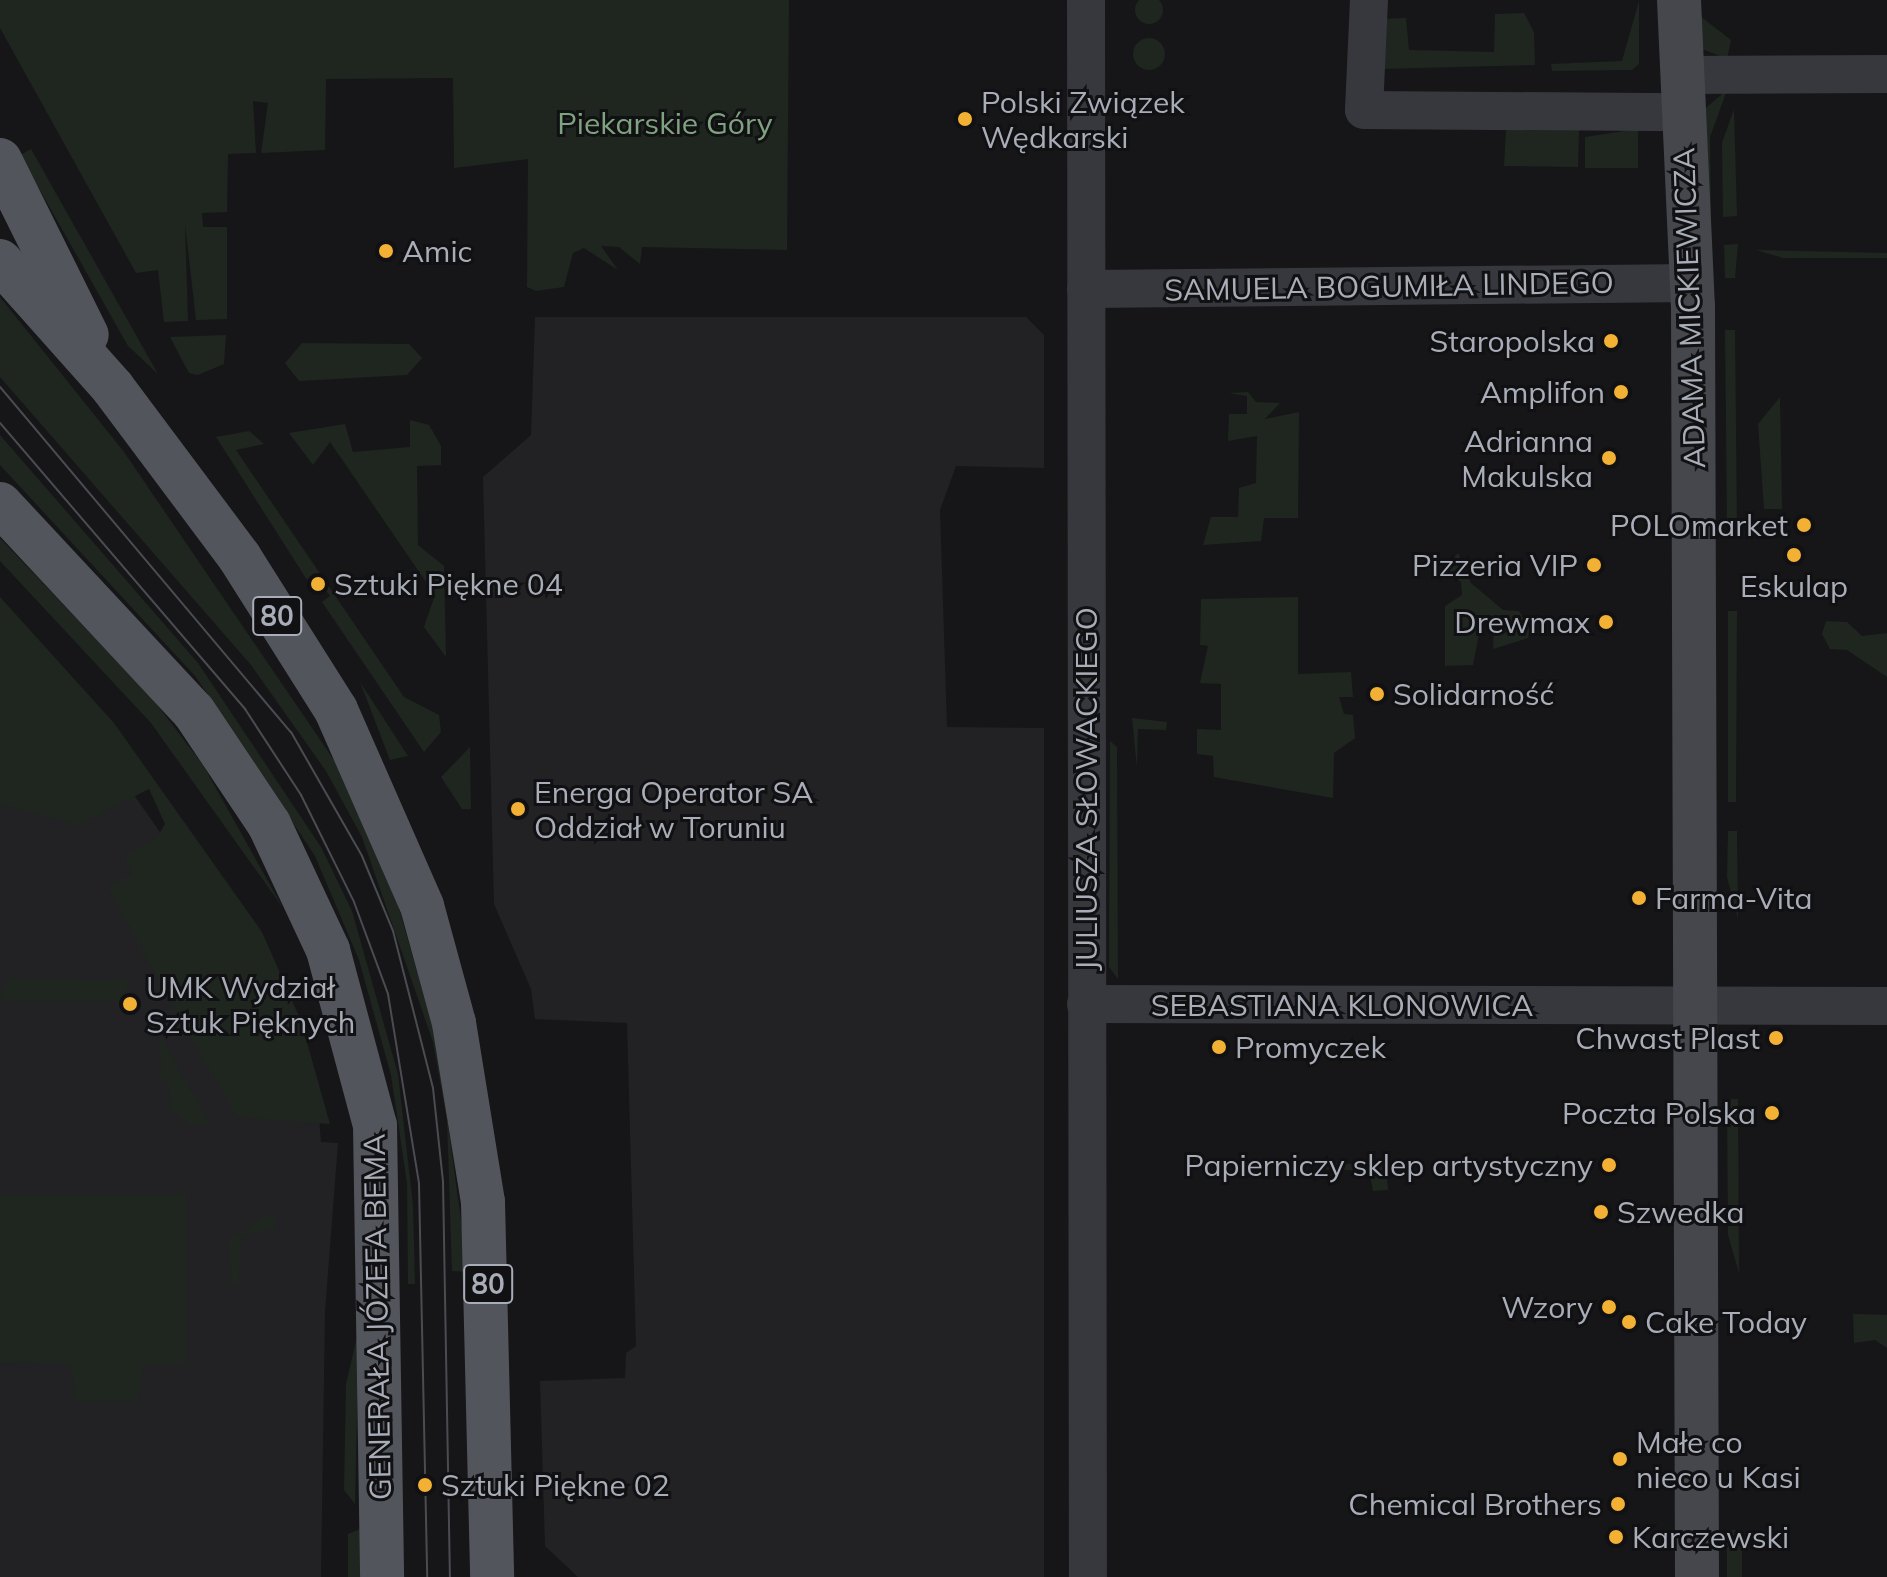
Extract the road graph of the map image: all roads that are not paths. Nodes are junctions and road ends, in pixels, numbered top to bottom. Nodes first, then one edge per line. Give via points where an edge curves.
1 (1086, 0) edge
2 (1369, 0) edge
3 (1679, 0) edge
4 (1887, 74) edge
5 (1682, 94) junction
6 (0, 160) edge
7 (0, 261) edge
8 (1693, 283) junction
9 (1086, 289) junction
10 (113, 388) junction
11 (0, 504) edge
12 (1086, 1004) junction
13 (1693, 1005) junction
14 (1887, 1006) edge
15 (382, 1577) edge
16 (492, 1577) edge
17 (1088, 1577) edge
18 (1697, 1577) edge

1 - 9 street, JULIUSZA SŁOWACKIEGO
2 - 5 street via 1364,110
3 - 5 street, ADAMA MICKIEWICZA
4 - 5 street
5 - 8 street, ADAMA MICKIEWICZA
6 - 10 main road
7 - 10 main road, 80
8 - 9 street, SAMUELA BOGUMIŁA LINDEGO
8 - 13 street, ADAMA MICKIEWICZA
9 - 12 street, JULIUSZA SŁOWACKIEGO
10 - 16 main road, 80 via 240,558 336,710 422,906 454,1023 483,1202
11 - 15 main road, GENERAŁA JÓZEFA BEMA via 194,712 269,824 328,950 375,1125
12 - 13 street, SEBASTIANA KLONOWICA
12 - 17 street, JULIUSZA SŁOWACKIEGO
13 - 14 street, SEBASTIANA KLONOWICA
13 - 18 street, ADAMA MICKIEWICZA

